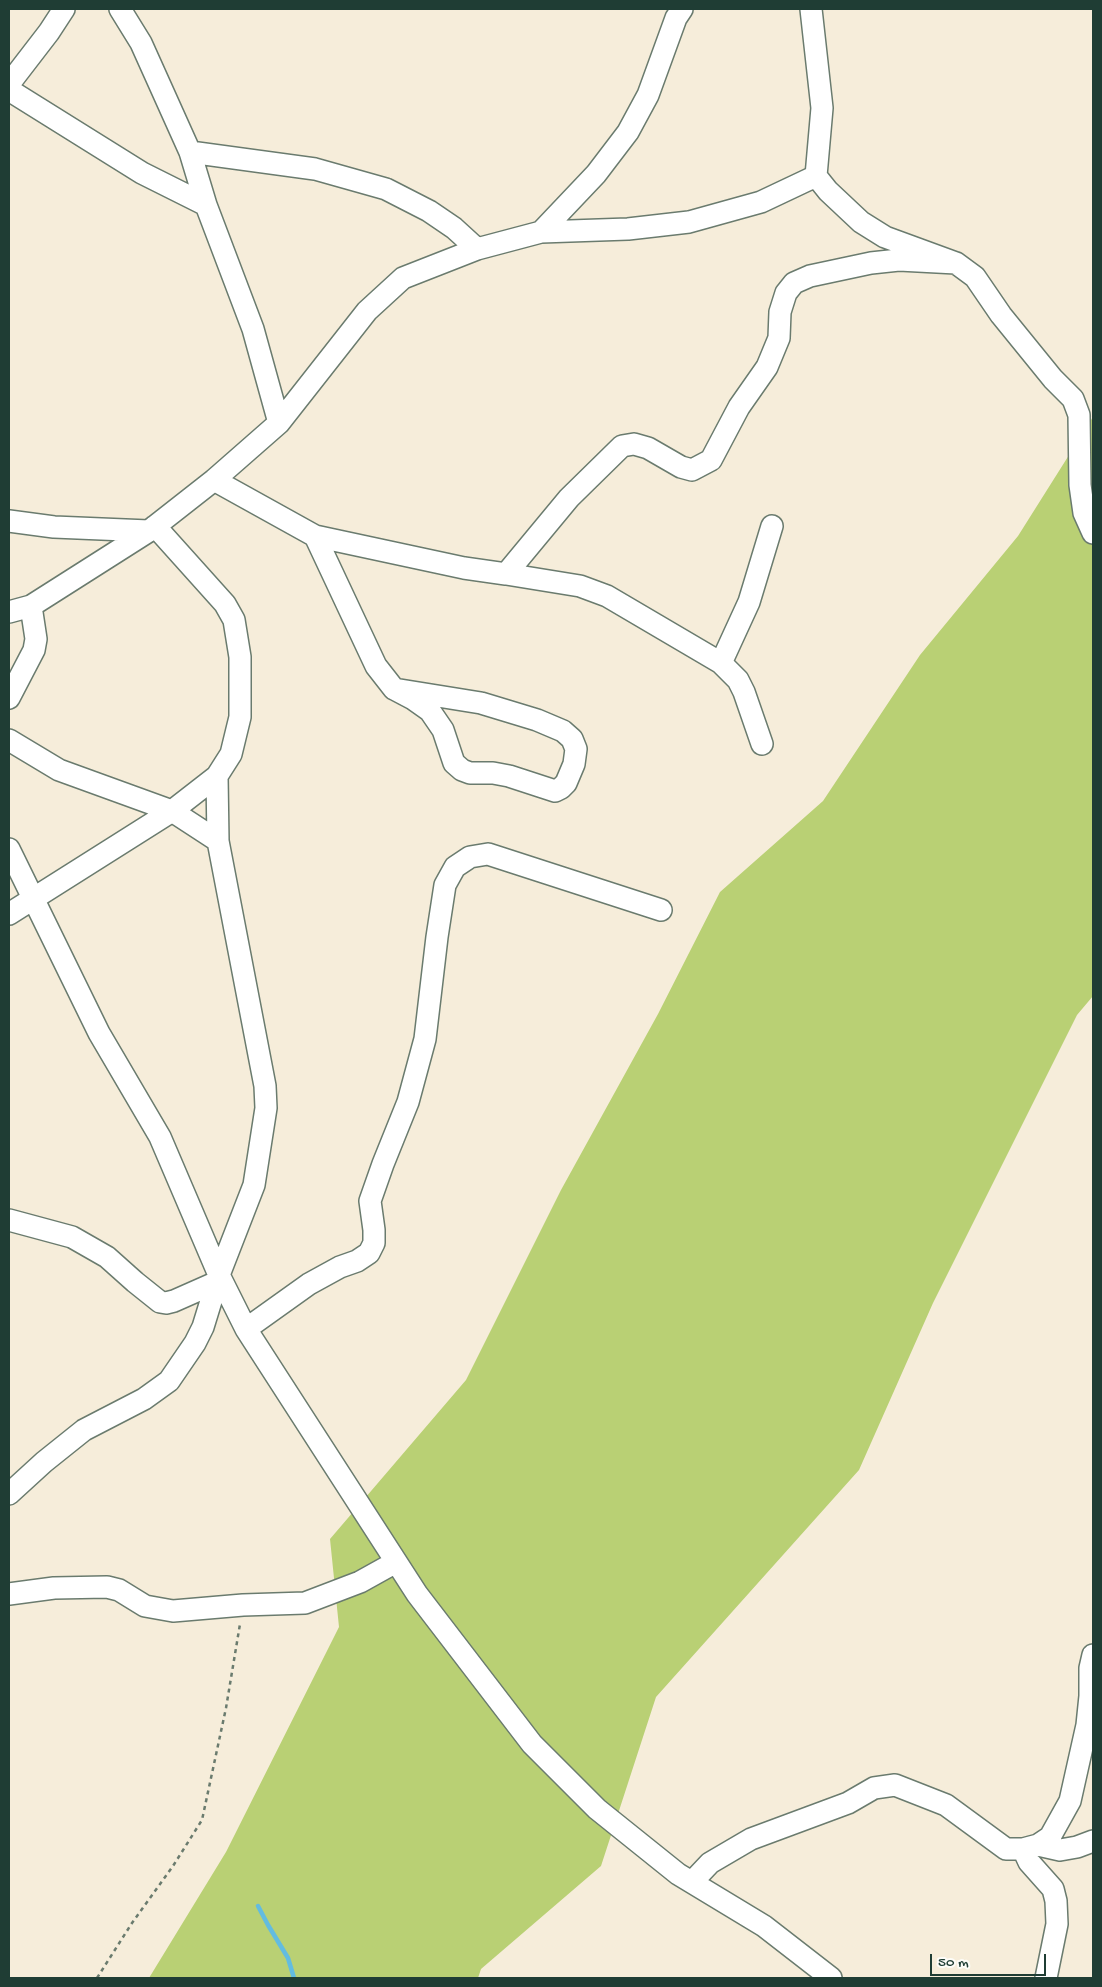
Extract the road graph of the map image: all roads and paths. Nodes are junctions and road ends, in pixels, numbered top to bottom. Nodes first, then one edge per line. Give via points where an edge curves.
1 (52, 9) edge
2 (64, 9) edge
3 (120, 9) edge
4 (682, 9) edge
5 (811, 9) edge
6 (49, 32) junction
7 (9, 84) edge
8 (9, 90) edge
9 (190, 152) junction
10 (816, 176) junction
11 (206, 205) junction
12 (541, 232) junction
13 (477, 249) junction
14 (956, 263) junction
15 (279, 423) junction
16 (214, 480) junction
17 (9, 521) edge
18 (772, 526) dead end
19 (152, 529) junction
20 (1093, 533) edge
21 (315, 536) junction
22 (506, 574) junction
23 (31, 606) junction
24 (9, 612) edge
25 (721, 663) junction
26 (394, 688) junction
27 (9, 698) edge
28 (9, 740) edge
29 (762, 744) dead end
30 (217, 776) junction
31 (172, 811) junction
32 (218, 841) junction
33 (9, 850) edge
34 (32, 898) junction
35 (662, 910) dead end
36 (9, 914) edge
37 (9, 1220) edge
38 (218, 1278) junction
39 (246, 1329) junction
40 (9, 1494) edge
41 (396, 1562) junction
42 (9, 1594) edge
43 (243, 1605) junction
44 (1093, 1655) edge
45 (1093, 1841) edge
46 (1030, 1847) junction
47 (692, 1882) junction
48 (97, 1978) edge
49 (831, 1978) edge
50 (1046, 1978) edge

1 - 6 street
2 - 6 street
3 - 9 street via 140,43
4 - 12 street via 648,95 628,132 596,174
5 - 10 street via 822,108
6 - 7 street
8 - 11 street via 142,173
9 - 11 street
9 - 13 street via 315,169 386,189 429,210
10 - 12 street via 761,202 689,222 628,229
10 - 14 street via 861,222 885,237
11 - 15 street via 253,329
12 - 13 street
13 - 15 street via 403,278 367,311
14 - 20 street via 975,277 1001,315 1073,399 1079,415 1080,485 1084,512
14 - 22 street via 898,260 870,263 810,276 794,283 786,293 780,312 779,338 767,367 711,460 692,470 648,448 634,444 622,446 569,498
15 - 16 street
16 - 19 street
16 - 21 street
17 - 19 street via 54,527
18 - 25 street via 749,602
19 - 23 street
19 - 30 street via 225,604 234,620 240,658 240,716 231,754
21 - 22 street
21 - 26 street via 376,666
22 - 25 street via 580,586 607,596
23 - 24 street
23 - 27 street via 36,639 34,650
25 - 29 street via 738,680
26 - 26 street via 430,711 443,730 454,763 462,770 509,776 554,791 566,783 576,750 572,739 563,731 481,703
28 - 31 street via 59,770
30 - 31 street
30 - 32 street
31 - 32 street
31 - 34 street
32 - 38 street via 266,1108 254,1185
33 - 34 street
34 - 36 street
34 - 38 street via 99,1033 160,1137
35 - 39 street via 488,854 470,857 456,867 445,885 425,1039 408,1102 370,1201 374,1243 369,1253 357,1262 340,1267 309,1284
37 - 38 street via 72,1237 107,1256 160,1302 174,1301
38 - 39 street
38 - 40 street via 196,1343 169,1380 144,1399 84,1430
39 - 41 street
41 - 43 street via 360,1582 305,1603
41 - 47 street via 532,1744 598,1808
42 - 43 street via 54,1588 107,1587 159,1610
43 - 48 path via 226,1708 202,1820
44 - 46 street via 1087,1725 1070,1801 1050,1837
45 - 46 street via 1060,1850
46 - 47 street via 1006,1848 946,1805 895,1785 874,1788 848,1803 751,1839 710,1864
46 - 50 street via 1029,1862 1052,1889 1056,1901 1057,1924
47 - 49 street via 764,1926

